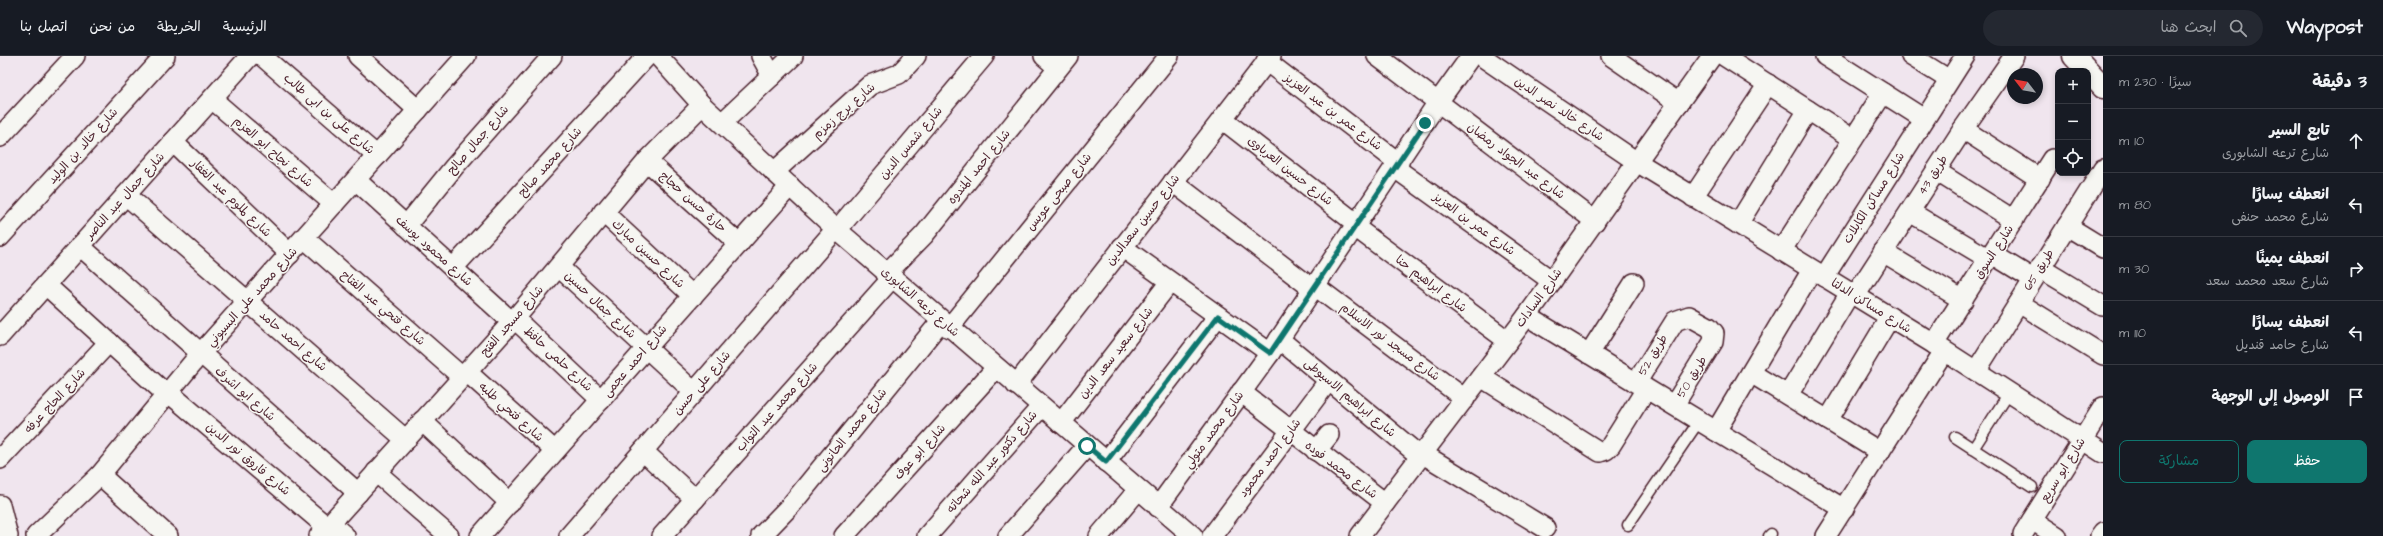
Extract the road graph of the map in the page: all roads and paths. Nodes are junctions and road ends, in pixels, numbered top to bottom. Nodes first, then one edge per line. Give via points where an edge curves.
1 (75, 56) edge
2 (165, 56) edge
3 (250, 56) edge
4 (262, 56) edge
5 (358, 56) edge
6 (552, 56) edge
7 (647, 56) edge
8 (658, 56) edge
9 (761, 56) edge
10 (793, 56) edge
11 (916, 56) edge
12 (984, 56) edge
13 (1044, 56) edge
14 (1169, 56) edge
15 (1377, 56) edge
16 (1472, 56) edge
17 (1481, 56) edge
18 (1611, 56) edge
19 (1712, 56) edge
20 (1724, 56) edge
21 (1825, 56) edge
22 (1911, 56) edge
23 (1965, 56) edge
24 (2014, 56) edge
25 (2074, 56) edge
26 (459, 59) edge
27 (1269, 59) edge
28 (1063, 62) edge
29 (772, 76) junction
30 (1948, 79) junction
31 (1768, 84) junction
32 (2103, 87) edge
33 (1883, 93) junction
34 (212, 98) junction
35 (1438, 102) junction
36 (1679, 103) junction
37 (702, 105) junction
38 (418, 110) junction
39 (1808, 110) junction
40 (1222, 119) junction
41 (1924, 119) junction
42 (722, 123) junction
43 (1963, 129) junction
44 (0, 137) edge
45 (1853, 139) junction
46 (173, 142) junction
47 (377, 156) junction
48 (2052, 159) dead end
49 (647, 161) junction
50 (1637, 162) junction
51 (1397, 165) junction
52 (2103, 169) edge
53 (1936, 171) junction
54 (774, 172) junction
55 (2040, 179) junction
56 (356, 180) junction
57 (1173, 182) junction
58 (790, 186) junction
59 (2096, 193) edge
60 (126, 195) junction
61 (1693, 197) junction
62 (334, 204) junction
63 (602, 212) junction
64 (1910, 212) junction
65 (2014, 220) junction
66 (1595, 221) junction
67 (1738, 224) junction
68 (406, 226) junction
69 (1356, 226) junction
70 (2067, 226) junction
71 (836, 230) junction
72 (0, 237) edge
73 (304, 238) junction
74 (739, 244) junction
75 (80, 246) junction
76 (1122, 248) junction
77 (2103, 248) edge
78 (1781, 251) junction
79 (1883, 252) junction
80 (290, 254) junction
81 (1990, 257) junction
82 (559, 267) junction
83 (453, 268) junction
84 (1818, 273) junction
85 (2037, 274) junction
86 (889, 276) junction
87 (1552, 281) junction
88 (1170, 282) junction
89 (1634, 283) dead end
90 (46, 285) junction
91 (1314, 287) junction
92 (1853, 294) junction
93 (692, 296) junction
94 (1963, 300) junction
95 (247, 301) junction
96 (2019, 302) junction
97 (2103, 306) edge
98 (1218, 316) junction
99 (1527, 316) junction
100 (1890, 317) junction
101 (513, 320) junction
102 (945, 325) junction
103 (1671, 327) joint
104 (0, 336) edge
105 (109, 342) junction
106 (1508, 342) junction
107 (1274, 346) junction
108 (646, 348) junction
109 (1939, 348) junction
110 (2101, 349) edge
111 (200, 354) junction
112 (1589, 354) junction
113 (996, 368) junction
114 (1976, 371) junction
115 (1751, 373) junction
116 (464, 375) junction
117 (1481, 377) junction
118 (1329, 380) junction
119 (1016, 385) junction
120 (1641, 386) junction
121 (694, 392) junction
122 (1241, 392) junction
123 (167, 393) junction
124 (2009, 393) junction
125 (1788, 395) junction
126 (1465, 399) junction
127 (601, 400) junction
128 (1674, 405) junction
129 (1041, 407) junction
130 (2103, 407) edge
131 (1828, 420) junction
132 (422, 421) junction
133 (1699, 421) junction
134 (1061, 423) junction
135 (1290, 431) junction
136 (1716, 431) junction
137 (1329, 435) dead end
138 (1955, 437) dead end
139 (406, 440) junction
140 (2082, 440) junction
141 (1087, 446) junction
142 (1973, 448) junction
143 (555, 451) junction
144 (643, 451) junction
145 (1316, 451) junction
146 (1880, 452) junction
147 (2103, 453) edge
148 (1422, 455) junction
149 (0, 459) edge
150 (1106, 462) junction
151 (376, 472) junction
152 (100, 475) junction
153 (2032, 487) dead end
154 (1138, 490) junction
155 (358, 493) junction
156 (695, 499) junction
157 (510, 503) junction
158 (1385, 503) junction
159 (0, 505) edge
160 (1158, 507) junction
161 (1844, 509) junction
162 (1628, 525) dead end
163 (1545, 528) dead end
164 (326, 529) edge
165 (2103, 532) edge
166 (46, 533) edge
167 (1832, 534) edge
168 (1189, 535) edge
169 (8, 536) edge
170 (168, 536) edge
171 (345, 536) edge
172 (449, 536) edge
173 (480, 536) edge
174 (569, 536) edge
175 (662, 536) edge
176 (762, 536) edge
177 (844, 536) edge
178 (927, 536) edge
179 (1008, 536) edge
180 (1099, 536) edge
181 (1212, 536) edge
182 (1360, 536) edge
183 (2057, 536) edge
184 (2100, 536) edge

1 - 44 street
2 - 72 street, شارع خالد بن الوليد
3 - 34 street, شارع جمال عبد الناصر
4 - 47 street, شارع على بن ابى طالب
5 - 38 street
6 - 68 street, شارع جمال صالح via 454,167
7 - 83 street, شارع محمد صالح
8 - 37 street, شارع ترعه الشابورى
9 - 29 street
10 - 29 street
11 - 54 street, شارع برج زمزم via 899,74 870,85
12 - 71 street, شارع شمس الدين
13 - 28 street
14 - 102 street, شارع صبحى عويس
15 - 35 street, شارع عبد الجواد رمضان
16 - 35 street, شارع محمد متولي
17 - 50 street, شارع خالد نصر الدين
18 - 36 street
19 - 36 street, شارع السادات
20 - 31 street
21 - 33 street
22 - 30 street
23 - 30 street, شارع مساكن الكابلات
24 - 43 street, طريق 43
25 - 32 street
26 - 38 street, شارع محمد على البسيوني
27 - 40 street, شارع حسين سعدالدين
27 - 51 street, شارع عمر بن عبد العزيز
28 - 86 street, شارع احمد المندوه
29 - 42 street
30 - 41 street, شارع مساكن الكابلات
31 - 39 street
31 - 61 street
33 - 41 street
33 - 45 street
34 - 46 street, شارع جمال عبد الناصر
34 - 62 street, شارع نجاح ابو العزم
35 - 51 street, شارع محمد متولي
35 - 66 street, شارع عبد الجواد رمضان
36 - 50 street, شارع السادات
37 - 42 street, شارع ترعه الشابورى
37 - 49 street, شارع مسجد الفتح
38 - 47 street, شارع محمد على البسيوني
39 - 45 street
39 - 67 street
40 - 57 street, شارع حسين سعدالدين
40 - 69 street, شارع حسين العرباوى
41 - 84 street, شارع مساكن الكابلات
42 - 54 street, شارع ترعه الشابورى
43 - 53 street, طريق 43
43 - 55 street
45 - 78 street
46 - 60 street, شارع جمال عبد الناصر
46 - 80 street, شارع لملوم عبد الغفار
47 - 56 street, شارع محمد على البسيوني
48 - 55 street, شارع السوق
49 - 63 street, شارع مسجد الفتح
49 - 74 street, حارة حسن حجاج
50 - 61 street, شارع مساكن الدلتا
50 - 66 street, شارع السادات
51 - 69 street, شارع محمد متولي
51 - 87 street, شارع عمر بن العزيز
52 - 59 street, طريق 65
53 - 64 street, طريق 43
53 - 65 street
54 - 58 street, شارع ترعه الشابورى
55 - 65 street, شارع السوق
56 - 62 street, شارع محمد على البسيوني
56 - 68 street, شارع محمود يوسف
57 - 76 street, شارع حسين سعدالدين
57 - 91 street, شارع مسجد نور الاسلام
58 - 71 street, شارع ترعه الشابورى
58 - 74 street, شارع احمد عجمى
59 - 70 street, طريق 65
60 - 75 street, شارع جمال عبد الناصر
60 - 95 street, شارع احمد حامد
61 - 67 street, شارع مساكن الدلتا
62 - 73 street, شارع محمد على البسيوني
63 - 82 street, شارع مسجد الفتح
63 - 93 street, شارع حسين مبارك
64 - 79 street, طريق 43
64 - 81 street
65 - 81 street, شارع السوق
66 - 87 street, شارع السادات
67 - 78 street, شارع مساكن الدلتا
68 - 83 street, شارع محمود يوسف
69 - 91 street, شارع محمد متولي
69 - 106 street, شارع ابراهيم حنا
70 - 77 street
70 - 85 street, طريق 65
71 - 86 street, شارع ترعه الشابورى
71 - 121 street, شارع على حسن
73 - 80 street, شارع محمد على البسيوني
73 - 116 street, شارع فتحي عبد الفتاح
74 - 93 street, شارع احمد عجمى
75 - 90 street, شارع جمال عبد الناصر
75 - 111 street, شارع ابو اشرف
76 - 88 street, شارع ابراهيم الاسيوطى
76 - 119 street, شارع حسين سعدالدين
78 - 84 street, شارع مساكن الدلتا
79 - 92 street, طريق 43
79 - 94 street
80 - 95 street, شارع محمد على البسيوني
81 - 85 street
81 - 94 street, شارع السوق
82 - 101 street, شارع مسجد الفتح
82 - 108 street, شارع جمال حسين
83 - 101 street, شارع محمود يوسف
84 - 92 street, شارع مساكن الدلتا
84 - 115 street, شارع مساكن الكابلات
85 - 96 street, طريق 65
85 - 97 street
86 - 102 street, شارع ترعه الشابورى
86 - 156 street, شارع محمد عبد التواب
87 - 99 street, شارع السادات
88 - 98 street, شارع ابراهيم الاسيوطى
88 - 134 street, شارع سعيد سعد الدين
89 - 112 street
90 - 104 street, شارع جمال عبد الناصر
90 - 105 street, شارع فاروق نور الدين
91 - 107 street, شارع محمد متولي
91 - 126 street, شارع مسجد نور الاسلام
92 - 100 street, شارع مساكن الدلتا
92 - 125 street, طريق 43
93 - 108 street, شارع احمد عجمى
94 - 109 street, شارع السوق
95 - 111 street, شارع محمد على البسيوني
95 - 139 street, شارع احمد حامد
96 - 110 street
96 - 114 street, طريق 65
98 - 107 street, شارع ابراهيم الاسيوطى
98 - 150 street
99 - 106 street, شارع السادات
99 - 112 street
100 - 109 street, شارع مساكن الدلتا
100 - 131 street
101 - 116 street, شارع مسجد الفتح
101 - 127 street, شارع حلمى حافظ
102 - 113 street, شارع ترعه الشابورى
102 - 176 street, شارع محمد الحانونى
103 - 120 street, طريق 52
103 - 128 street, طريق 50 via 1682,317 1689,316 1709,327 1714,333 1710,348
105 - 123 street, شارع فاروق نور الدين
105 - 149 street, شارع الحاج عرفه
106 - 117 street, شارع السادات
107 - 118 street, شارع ابراهيم الاسيوطى
107 - 122 street, شارع محمد متولي
108 - 121 street, شارع جمال حسين
108 - 127 street, شارع احمد عجمى
109 - 114 street, شارع مساكن الدلتا
109 - 146 street, شارع السوق
111 - 123 street, شارع محمد على البسيوني
111 - 155 street, شارع ابو اشرف
112 - 120 street
113 - 119 street, شارع ترعه الشابورى
113 - 177 street, شارع ابو عوف
114 - 124 street, شارع مساكن الدلتا
115 - 125 street
115 - 136 street, شارع مساكن الكابلات
116 - 132 street, شارع مسجد الفتح
116 - 143 street, شارع فتحي طلبه
117 - 120 street, طريق 52 via 1600,452 1606,450
117 - 126 street, شارع السادات
118 - 135 street, شارع احمد محمود
118 - 148 street, شارع ابراهيم الاسيوطى
119 - 129 street, شارع ترعه الشابورى
120 - 128 street
121 - 144 street, شارع على حسن
122 - 135 street, شارع محمد فوده
122 - 160 street, شارع محمد متولي
123 - 152 street, شارع محمد على البسيوني
123 - 164 street, شارع فاروق نور الدين
124 - 140 street, شارع مساكن الدلتا
124 - 142 lane
125 - 131 street
126 - 148 street, شارع السادات
127 - 143 street, شارع احمد عجمى
128 - 133 street
129 - 134 street, شارع ترعه الشابورى
129 - 178 street, شارع دكتور عبد الله شحاته
130 - 140 street, شارع ابو سريع
131 - 146 street
132 - 139 street, شارع مسجد الفتح
132 - 157 street
133 - 136 street
133 - 162 lane
134 - 141 street, شارع ترعه الشابورى
135 - 145 street, شارع محمد فوده
135 - 181 street, شارع احمد محمود
136 - 161 street
137 - 145 street
138 - 142 lane
139 - 151 street, شارع مسجد الفتح
140 - 147 street, شارع مساكن الدلتا
140 - 183 street, شارع ابو سريع via 2028,527
141 - 150 street, شارع ترعه الشابورى
141 - 179 street
142 - 153 lane
143 - 157 street, شارع احمد عجمى
144 - 156 street
144 - 174 street, شارع على حسن
145 - 158 street, شارع محمد فوده
146 - 161 street, شارع السوق
148 - 158 street, شارع السادات
148 - 163 street, شارع ابراهيم الاسيوطى
150 - 154 street, شارع ترعه الشابورى
151 - 155 street, شارع مسجد الفتح
151 - 172 street
152 - 166 street, شارع محمد على البسيوني
152 - 170 street
154 - 160 street, شارع ترعه الشابورى
154 - 180 street
155 - 164 street, شارع مسجد الفتح
156 - 175 street, شارع محمد عبد التواب
157 - 173 street, شارع احمد عجمى
158 - 182 street, شارع السادات
159 - 169 street
160 - 168 street, شارع ترعه الشابورى
161 - 167 street, شارع السوق
164 - 171 street, شارع فاروق نور الدين
165 - 184 street

